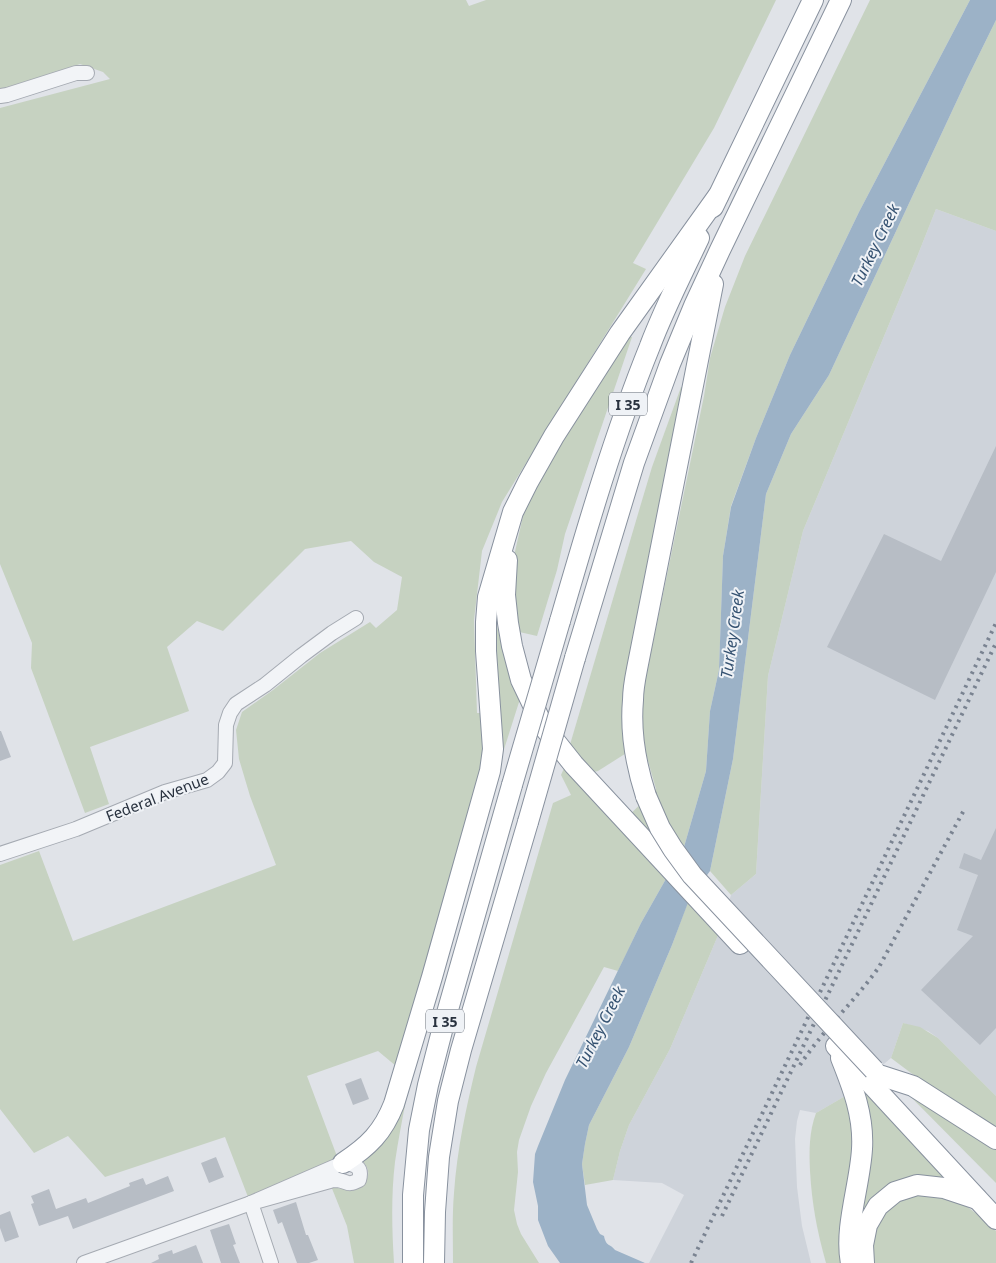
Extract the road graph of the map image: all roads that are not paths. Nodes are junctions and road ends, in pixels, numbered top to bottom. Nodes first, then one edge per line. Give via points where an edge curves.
1 (813, 0) edge
2 (841, 0) edge
3 (87, 73) dead end
4 (0, 96) edge
5 (718, 196) junction
6 (720, 250) junction
7 (508, 525) junction
8 (356, 618) dead end
9 (0, 854) edge
10 (869, 1079) junction
11 (996, 1139) edge
12 (343, 1163) junction
13 (988, 1199) edge
14 (251, 1203) junction
15 (996, 1219) edge
16 (85, 1263) edge
17 (271, 1263) edge
18 (413, 1263) edge
19 (434, 1263) edge
20 (851, 1263) edge
21 (864, 1263) edge

1 - 5 highway, I 35
2 - 6 highway, I 35
3 - 4 street via 76,73
5 - 7 highway via 620,333 554,436
5 - 18 highway, I 35, bridge via 650,344 636,383 598,493 512,785 428,1085 413,1195
6 - 10 highway, bridge via 637,669 633,741 646,796 673,849
6 - 19 highway, I 35, bridge via 670,364 634,463 461,1050 448,1101 438,1166
7 - 10 highway via 505,596 508,623 521,680 543,726 622,818
7 - 12 highway via 488,597 486,622 493,749 488,778 389,1118 371,1142
8 - 9 street, Federal Avenue via 236,704 226,725 225,763 207,780 166,792 76,829
10 - 11 highway via 913,1086
10 - 13 highway
10 - 20 highway via 850,1240
12 - 14 street
12 - 14 street via 357,1166 359,1180 352,1183 330,1181
13 - 15 highway
13 - 21 highway via 917,1184 895,1192 878,1206 867,1225
14 - 16 street
14 - 17 street

